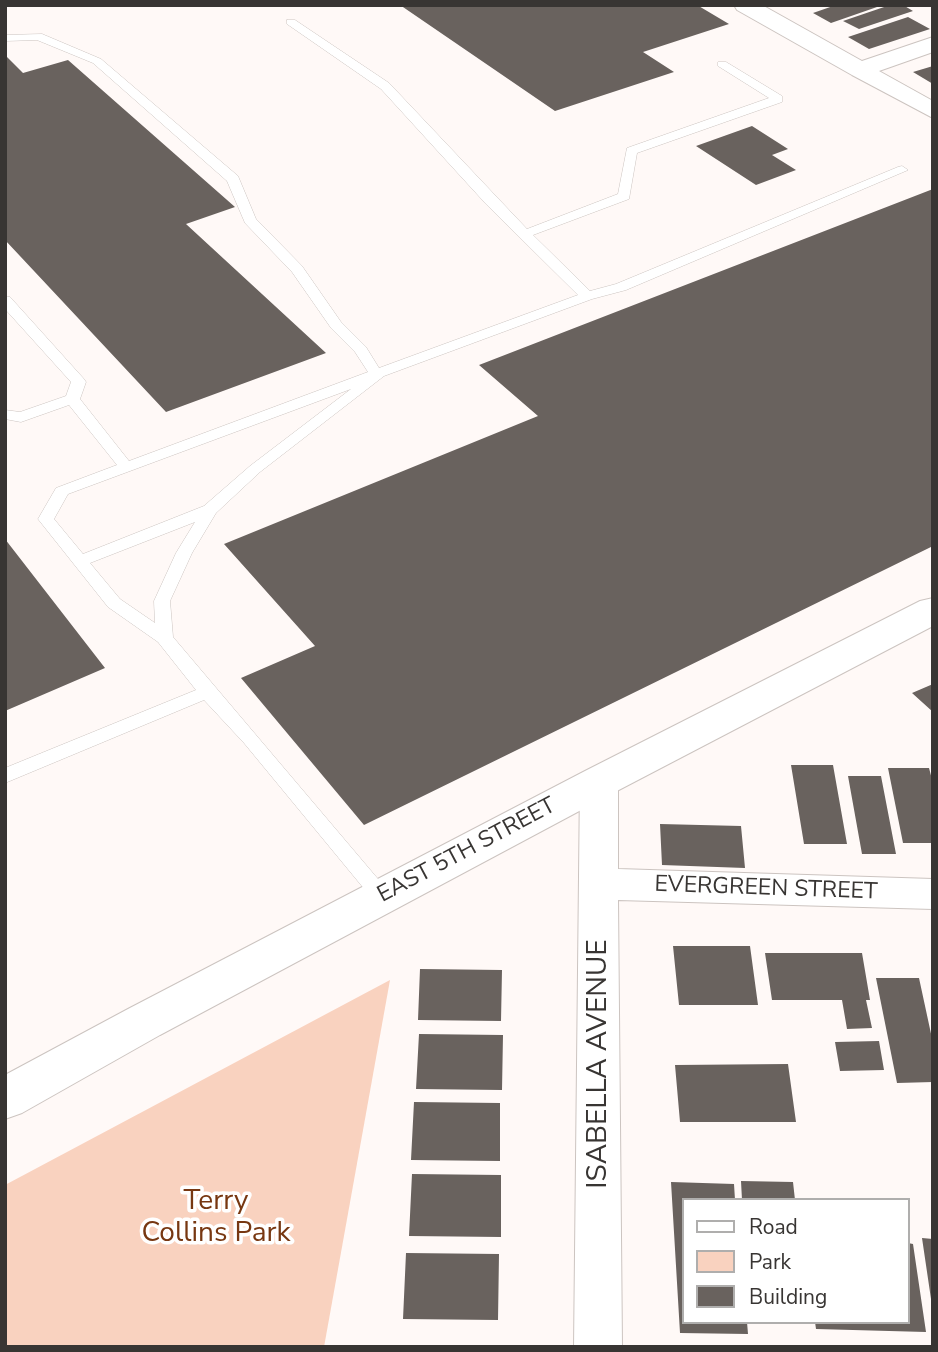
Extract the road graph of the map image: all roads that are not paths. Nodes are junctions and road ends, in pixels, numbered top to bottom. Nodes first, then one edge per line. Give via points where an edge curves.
1 (745, 5) edge
2 (291, 22) dead end
3 (5, 38) edge
4 (933, 44) edge
5 (722, 64) dead end
6 (860, 71) junction
7 (933, 111) edge
8 (902, 170) dead end
9 (525, 234) junction
10 (587, 296) junction
11 (5, 300) edge
12 (377, 376) junction
13 (72, 399) junction
14 (5, 414) edge
15 (126, 467) junction
16 (210, 510) junction
17 (80, 561) junction
18 (933, 610) edge
19 (164, 638) junction
20 (207, 692) junction
21 (5, 776) edge
22 (599, 782) junction
23 (600, 884) junction
24 (933, 894) edge
25 (382, 897) junction
26 (5, 1099) edge
27 (598, 1347) edge

1 - 6 street
2 - 9 lane via 385,86
3 - 12 lane via 37,36 97,61 233,180 250,220 297,270
4 - 6 street
5 - 9 lane via 778,99 631,151 624,196
6 - 7 street
8 - 10 lane via 621,287
9 - 10 lane
10 - 12 lane
11 - 13 lane via 79,382
12 - 15 lane
12 - 16 lane via 255,469
13 - 14 lane via 21,416
13 - 15 lane
15 - 17 lane via 62,491 46,519
16 - 17 lane
16 - 19 lane via 162,601
17 - 19 lane via 114,603
18 - 22 street, EAST 5TH STREET
19 - 20 lane
20 - 21 lane
20 - 25 lane
22 - 23 street, ISABELLA AVENUE
22 - 25 street, EAST 5TH STREET
23 - 24 street, EVERGREEN STREET
23 - 27 street, ISABELLA AVENUE
25 - 26 street, EAST 5TH STREET

